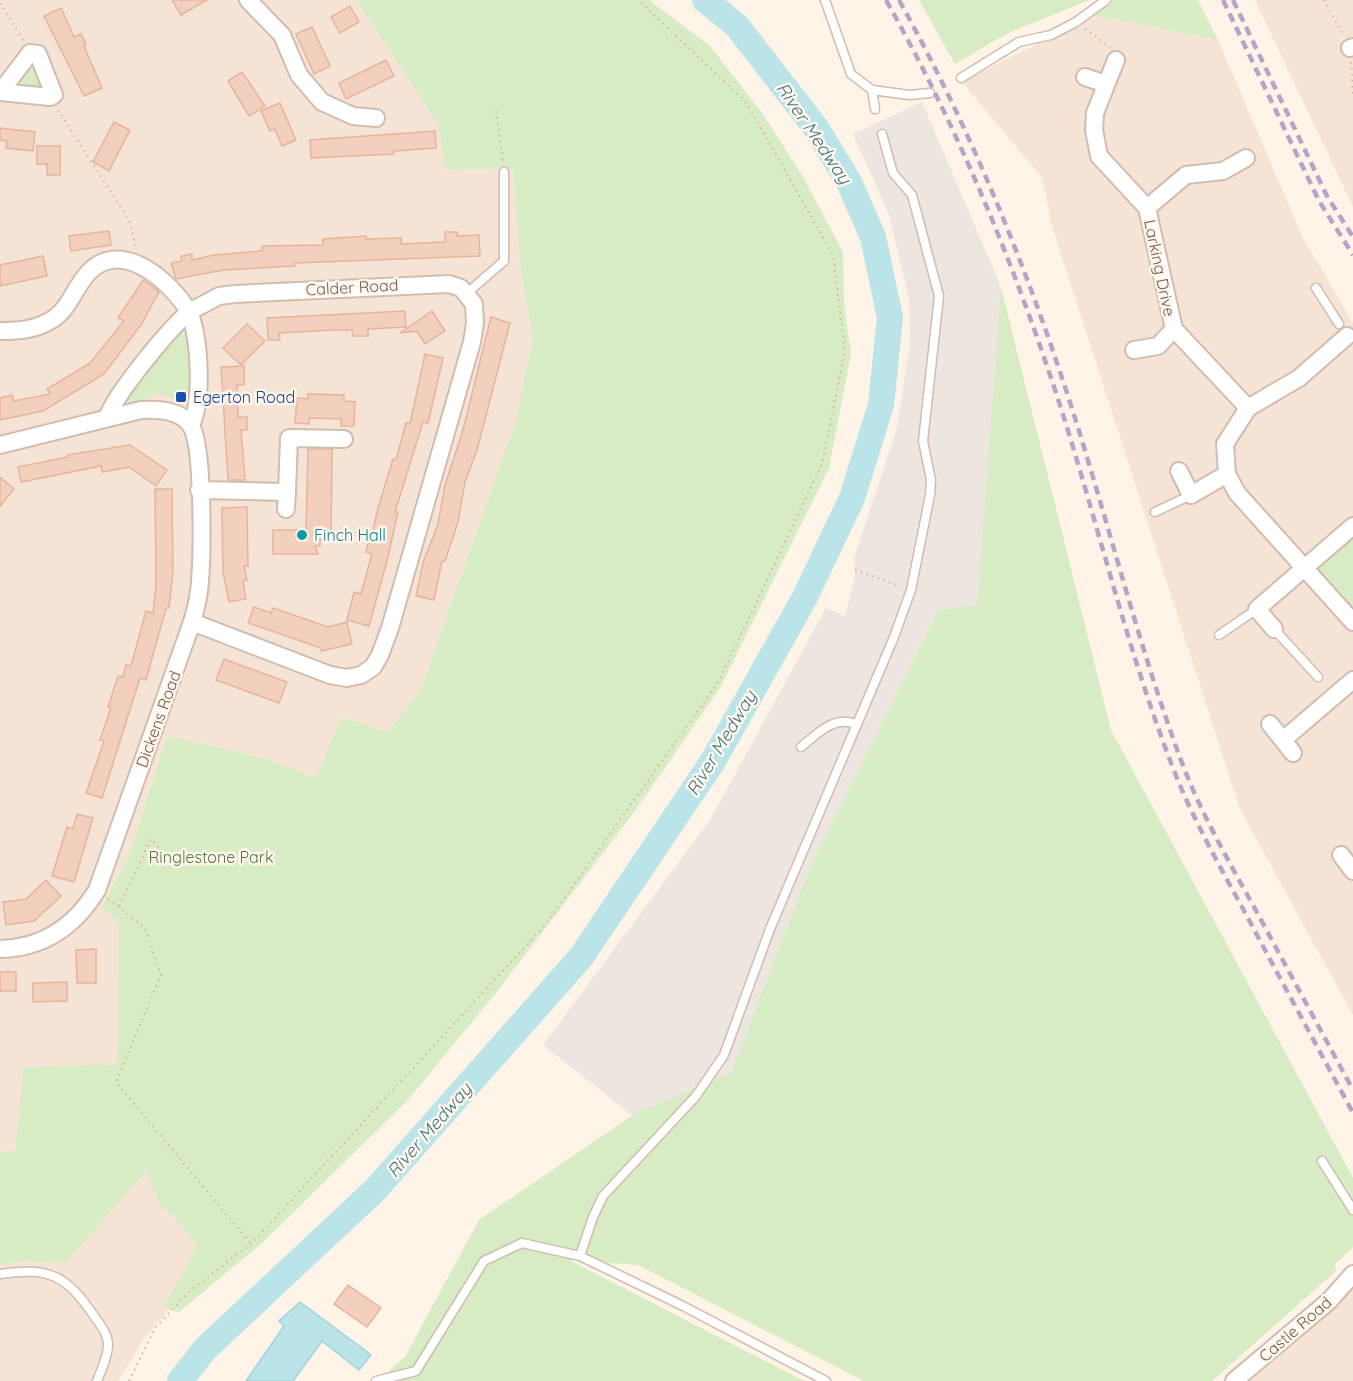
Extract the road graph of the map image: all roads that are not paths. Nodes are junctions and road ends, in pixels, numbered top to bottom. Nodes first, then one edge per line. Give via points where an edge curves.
1 (248, 0) edge
2 (825, 0) edge
3 (1106, 0) edge
4 (1116, 60) road end
5 (1085, 77) dead end
6 (961, 78) dead end
7 (1106, 84) junction
8 (0, 90) edge
9 (872, 90) junction
10 (930, 93) dead end
11 (875, 108) dead end
12 (376, 118) dead end
13 (882, 134) dead end
14 (1246, 158) dead end
15 (504, 172) road end
16 (1147, 208) junction
17 (1316, 288) dead end
18 (467, 293) junction
19 (189, 312) junction
20 (1173, 329) junction
21 (0, 331) edge
22 (1346, 333) edge
23 (1134, 349) dead end
24 (1248, 408) junction
25 (107, 418) junction
26 (191, 425) junction
27 (344, 439) dead end
28 (0, 445) edge
29 (1179, 471) dead end
30 (1227, 474) junction
31 (199, 490) junction
32 (287, 492) junction
33 (1191, 495) junction
34 (286, 509) dead end
35 (1155, 513) dead end
36 (1353, 526) edge
37 (1306, 568) junction
38 (1257, 609) junction
39 (192, 622) junction
40 (1353, 622) edge
41 (1274, 629) joint
42 (1219, 635) dead end
43 (1318, 677) dead end
44 (1353, 680) edge
45 (856, 724) junction
46 (1270, 724) dead end
47 (1282, 740) junction
48 (801, 747) dead end
49 (1293, 753) dead end
50 (1341, 855) dead end
51 (1353, 871) edge
52 (0, 949) edge
53 (1322, 1161) dead end
54 (1353, 1210) edge
55 (580, 1256) junction
56 (0, 1274) edge
57 (1353, 1274) edge
58 (393, 1380) edge
59 (97, 1381) edge
60 (376, 1381) edge
61 (826, 1381) edge
62 (1234, 1381) edge

1 - 12 street via 282,35 299,75 322,102 353,116
2 - 9 lane via 851,74
3 - 6 lane via 1052,35 1019,42
4 - 7 street, Larking Drive
5 - 7 street
7 - 16 street, Larking Drive via 1095,112 1099,156
8 - 8 street via 30,53 38,54 42,60 54,95
9 - 10 lane via 909,95
9 - 11 lane
13 - 45 lane via 893,173 912,195 939,296 923,441 931,485 911,590
14 - 16 street via 1223,171 1186,175
15 - 18 lane via 504,261
16 - 20 street, Larking Drive
17 - 22 lane
18 - 19 street, Calder Road via 442,283 235,294 213,298
18 - 39 street via 476,311 472,342 390,628 381,655 372,667 355,678 330,675
19 - 21 street via 166,282 140,266 117,260 103,262 87,273 54,319 30,329
19 - 25 street, Calder Road via 163,339
19 - 26 street via 195,332 197,390 197,411
20 - 23 street via 1158,346
20 - 24 street, Larking Drive
22 - 24 street via 1299,378
24 - 30 street via 1225,444
25 - 26 street via 141,410 162,410
25 - 28 street
26 - 31 street, Dickens Road via 198,450
27 - 32 street via 290,438
29 - 33 street
30 - 33 street
30 - 37 street via 1237,493
31 - 32 street
31 - 39 street, Dickens Road via 200,582
32 - 34 street
33 - 35 lane
36 - 37 street
37 - 38 street
37 - 40 street
38 - 41 street
38 - 42 lane
39 - 52 street, Dickens Road via 97,890 78,917 52,937 23,947
41 - 43 lane
44 - 47 street
45 - 48 lane via 836,722
45 - 55 lane via 770,929 728,1047 696,1096 603,1196
46 - 47 street
47 - 49 street
50 - 51 street
53 - 54 lane
55 - 58 lane via 522,1243 484,1261 416,1371
55 - 61 lane
56 - 59 lane via 45,1274 63,1279 79,1294 104,1331 108,1345
57 - 62 street, Castle Road via 1329,1301
58 - 60 lane

